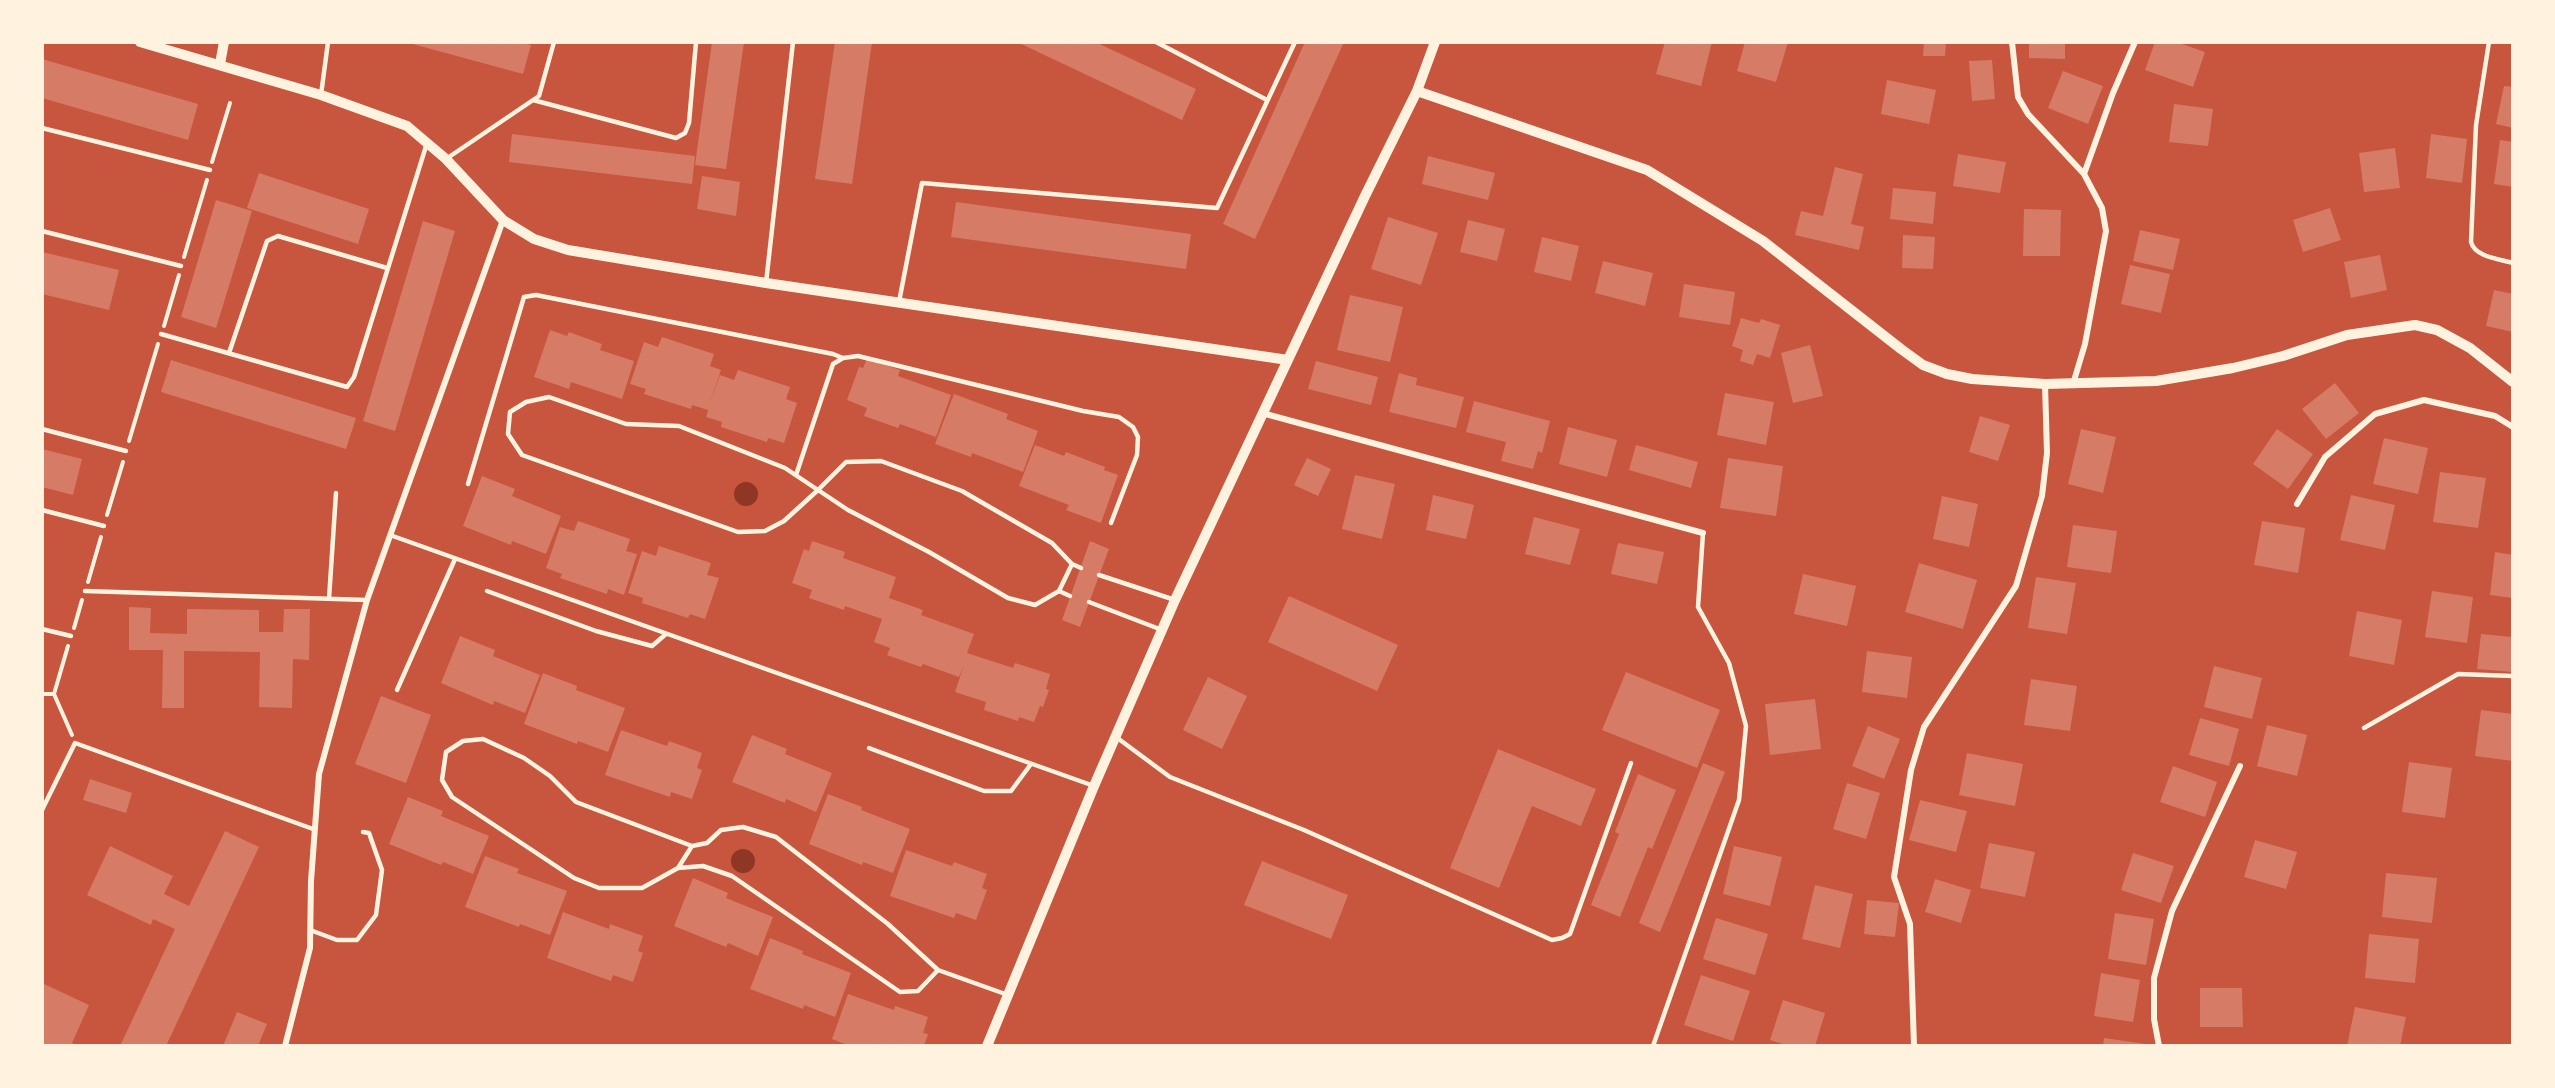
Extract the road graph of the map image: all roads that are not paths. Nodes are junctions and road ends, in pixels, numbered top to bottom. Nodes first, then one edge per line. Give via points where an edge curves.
1 (140, 42) edge
2 (225, 42) edge
3 (328, 42) edge
4 (554, 42) edge
5 (696, 42) edge
6 (793, 42) edge
7 (1156, 42) edge
8 (1295, 42) edge
9 (1435, 42) edge
10 (2012, 42) edge
11 (2135, 42) edge
12 (2489, 42) edge
13 (220, 64) junction
14 (1417, 91) junction
15 (321, 95) junction
16 (532, 100) junction
17 (1268, 100) junction
18 (42, 128) edge
19 (427, 143) junction
20 (446, 159) junction
21 (210, 170) road end
22 (2084, 174) junction
23 (503, 220) junction
24 (42, 231) edge
25 (2513, 263) edge
26 (181, 266) road end
27 (387, 268) junction
28 (766, 283) junction
29 (899, 302) junction
30 (161, 334) road end
31 (229, 353) junction
32 (843, 358) junction
33 (1288, 360) junction
34 (2513, 382) edge
35 (2045, 384) junction
36 (2073, 384) junction
37 (1262, 413) junction
38 (2513, 428) edge
39 (42, 429) edge
40 (126, 451) road end
41 (796, 475) junction
42 (468, 484) dead end
43 (818, 490) junction
44 (336, 494) dead end
45 (2297, 504) dead end
46 (42, 510) edge
47 (1111, 523) dead end
48 (104, 526) road end
49 (1703, 533) joint
50 (390, 535) junction
51 (455, 559) junction
52 (1072, 564) junction
53 (1081, 568) dead end
54 (1099, 575) dead end
55 (85, 591) road end
56 (487, 591) dead end
57 (1059, 591) junction
58 (1070, 596) dead end
59 (329, 599) junction
60 (367, 600) junction
61 (1175, 600) junction
62 (1089, 602) dead end
63 (42, 628) edge
64 (1162, 630) junction
65 (666, 634) junction
66 (71, 636) road end
67 (2513, 676) edge
68 (397, 690) dead end
69 (2364, 728) dead end
70 (1116, 736) junction
71 (869, 748) dead end
72 (1631, 763) dead end
73 (1031, 764) junction
74 (2240, 766) dead end
75 (1094, 786) junction
76 (42, 810) edge
77 (314, 829) junction
78 (363, 832) dead end
79 (692, 846) junction
80 (678, 868) junction
81 (310, 930) junction
82 (938, 970) junction
83 (1008, 995) junction
84 (285, 1046) edge
85 (987, 1046) edge
86 (1653, 1046) edge
87 (1914, 1046) edge
88 (2159, 1046) edge

1 - 13 street
2 - 13 street
3 - 15 lane
4 - 16 lane via 539,96
5 - 16 lane via 689,123 676,138
6 - 28 lane
7 - 17 lane
8 - 17 lane
9 - 14 street
10 - 22 street via 2018,97 2028,114
11 - 22 street
12 - 25 lane via 2476,125 2471,242 2478,253
13 - 15 street
14 - 33 street
14 - 35 street via 1647,170 1763,241 1923,364 1972,380
15 - 19 street via 407,126
16 - 20 lane
17 - 29 lane via 1217,208 922,183
18 - 21 lane
19 - 20 street
19 - 27 lane
20 - 23 street
22 - 36 street via 2102,208 2106,231 2085,344
23 - 28 street via 534,239 568,250
23 - 50 street
24 - 26 lane
27 - 31 lane via 278,236 267,241
27 - 31 lane via 354,377 347,387
28 - 29 street
29 - 33 street
30 - 31 lane
32 - 41 lane via 833,364
32 - 42 lane via 536,295 524,297
32 - 47 lane via 858,356 1119,417 1133,427 1139,443
33 - 37 street
34 - 36 street via 2470,348 2437,330 2415,325 2347,335 2233,368 2156,381
35 - 36 street
35 - 87 street via 2047,453 2042,496 2016,586 1924,728 1911,770 1894,877 1910,924
37 - 49 street
37 - 61 street
38 - 45 street via 2495,416 2424,400 2374,414 2325,457
39 - 40 lane
41 - 43 lane
41 - 43 lane via 679,426 626,424 549,397 526,402 510,412 508,434 522,455 738,532 765,531 784,521
43 - 52 lane via 846,462 880,461 962,491 1052,543
43 - 57 lane via 1008,598 1035,605
44 - 59 lane
46 - 48 lane
49 - 86 lane via 1698,607 1729,663 1746,726 1739,800
50 - 51 lane
50 - 60 street
51 - 65 lane
51 - 68 lane
52 - 53 lane
52 - 57 lane
54 - 61 lane
55 - 59 lane
56 - 65 lane via 596,631 652,646
57 - 58 lane
59 - 60 lane
60 - 77 street via 319,774
61 - 64 street
62 - 64 lane
63 - 66 lane
64 - 70 street
65 - 73 lane
67 - 69 lane via 2458,674
70 - 72 lane via 1170,777 1552,940 1570,933
70 - 75 street
71 - 73 lane via 984,791 1011,791
73 - 75 lane
74 - 88 street via 2172,911 2154,978 2154,1019
75 - 83 street
76 - 77 lane via 75,743
77 - 81 street
78 - 81 lane via 369,833 382,870 376,915 357,940 337,940
79 - 80 lane
79 - 80 lane via 576,802 550,776 483,739 463,741 446,752 442,780 452,797 574,878 599,888 642,888
79 - 82 lane via 707,843 722,831 742,827 776,837 888,924
80 - 82 lane via 703,866 732,876 900,992 918,991
81 - 84 street via 310,948
82 - 83 lane
83 - 85 street

